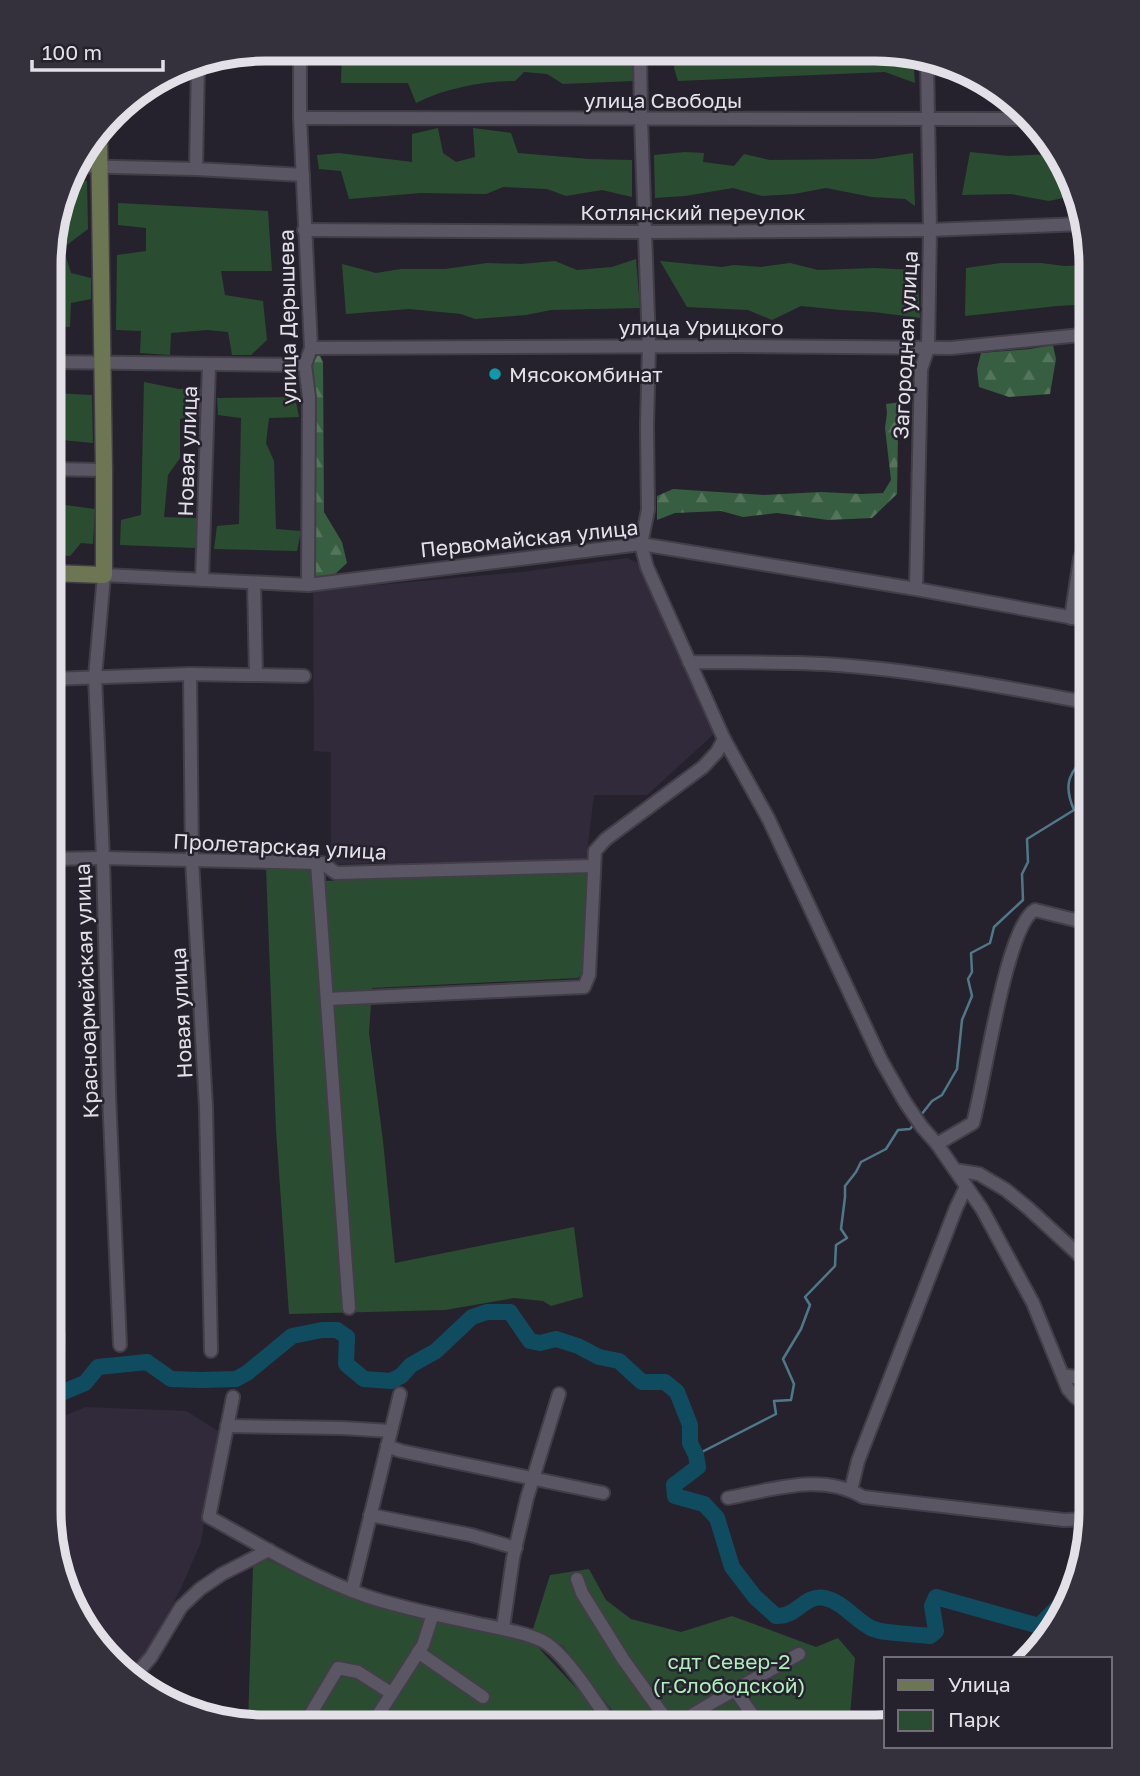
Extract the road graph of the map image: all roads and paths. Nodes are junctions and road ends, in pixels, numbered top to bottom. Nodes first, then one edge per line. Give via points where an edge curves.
1 (300, 61) edge
2 (640, 61) edge
3 (927, 68) edge
4 (198, 72) edge
5 (300, 118) junction
6 (641, 118) junction
7 (1017, 119) edge
8 (928, 120) junction
9 (99, 147) edge
10 (87, 167) edge
11 (100, 167) junction
12 (196, 169) junction
13 (303, 175) junction
14 (1075, 224) edge
15 (304, 230) junction
16 (930, 230) junction
17 (645, 232) junction
18 (1079, 335) edge
19 (649, 346) junction
20 (311, 348) junction
21 (929, 348) junction
22 (61, 362) edge
23 (103, 363) junction
24 (209, 365) junction
25 (305, 365) junction
26 (61, 469) edge
27 (104, 470) junction
28 (641, 544) junction
29 (1079, 567) edge
30 (61, 573) edge
31 (104, 575) junction
32 (202, 580) junction
33 (254, 583) junction
34 (308, 585) junction
35 (916, 589) junction
36 (1071, 618) junction
37 (1079, 619) edge
38 (689, 662) junction
39 (190, 674) junction
40 (256, 675) junction
41 (95, 677) junction
42 (304, 677) dead end
43 (61, 679) edge
44 (1079, 701) edge
45 (724, 739) junction
46 (103, 858) junction
47 (61, 859) edge
48 (192, 860) junction
49 (317, 863) junction
50 (593, 866) junction
51 (1078, 921) edge
52 (327, 999) junction
53 (937, 1144) junction
54 (955, 1170) junction
55 (966, 1187) junction
56 (1078, 1255) edge
57 (349, 1308) dead end
58 (120, 1345) dead end
59 (211, 1350) dead end
60 (1063, 1375) junction
61 (1078, 1378) edge
62 (400, 1394) dead end
63 (559, 1394) dead end
64 (233, 1397) dead end
65 (1078, 1399) edge
66 (227, 1426) junction
67 (391, 1431) junction
68 (387, 1446) junction
69 (533, 1478) junction
70 (851, 1490) junction
71 (603, 1493) dead end
72 (728, 1497) dead end
73 (370, 1515) junction
74 (1078, 1519) edge
75 (516, 1548) junction
76 (269, 1550) junction
77 (577, 1579) dead end
78 (352, 1591) junction
79 (433, 1614) junction
80 (503, 1628) junction
81 (418, 1652) junction
82 (799, 1654) dead end
83 (139, 1671) edge
84 (735, 1690) junction
85 (391, 1693) junction
86 (483, 1697) dead end
87 (310, 1715) edge
88 (381, 1715) edge
89 (605, 1715) edge
90 (665, 1715) edge
91 (692, 1715) edge
92 (753, 1715) edge

1 - 5 street, улица Дерышева
2 - 6 street
3 - 8 street, Загородная улица
4 - 12 street
5 - 6 street, улица Свободы
5 - 13 street, улица Дерышева
6 - 8 street, улица Свободы
6 - 17 street
7 - 8 street, улица Свободы
8 - 16 street, Загородная улица
9 - 11 main road, Красноармейская улица
10 - 11 street
11 - 12 street
11 - 23 main road, Красноармейская улица
12 - 13 street
13 - 15 street, улица Дерышева
14 - 16 street, Котлянский переулок
15 - 17 street, Котлянский переулок
15 - 20 street, улица Дерышева
16 - 17 street, Котлянский переулок
16 - 21 street, Загородная улица
17 - 19 street
18 - 21 street, улица Урицкого
19 - 20 street, улица Урицкого
19 - 21 street, улица Урицкого
19 - 28 street via 648,510
20 - 25 street, улица Дерышева
21 - 35 street, Загородная улица via 922,369
22 - 23 street
23 - 24 street
23 - 27 main road, Красноармейская улица
24 - 25 street
24 - 32 street, Новая улица
25 - 34 street, улица Дерышева via 309,397
26 - 27 street
27 - 31 main road, Красноармейская улица
28 - 34 street, Первомайская улица
28 - 35 street, Первомайская улица
28 - 38 street
29 - 36 street
30 - 31 main road, Первомайская улица
31 - 32 street, Первомайская улица
31 - 41 street, Красноармейская улица
32 - 33 street, Первомайская улица
33 - 34 street, Первомайская улица
33 - 40 street
35 - 36 street, Первомайская улица
36 - 37 street, Первомайская улица
38 - 44 street via 838,665
38 - 45 street
39 - 40 street
39 - 41 street
39 - 48 street, Новая улица
40 - 42 street
41 - 43 street
41 - 46 street, Красноармейская улица
45 - 50 street via 703,767 606,839 595,851
45 - 53 street via 768,818 881,1060
46 - 47 street, Пролетарская улица
46 - 48 street, Пролетарская улица
46 - 58 street, Красноармейская улица
48 - 49 street, Пролетарская улица
48 - 59 street, Новая улица via 206,1107
49 - 50 street, Пролетарская улица via 336,873
49 - 52 street
50 - 52 street via 589,975 584,987
51 - 53 street via 1035,910 1024,922 1003,985 973,1123
52 - 57 street
53 - 54 street
54 - 55 street
54 - 56 street via 979,1174 1006,1190
55 - 60 street via 1033,1303
55 - 70 street via 858,1461
60 - 61 street
60 - 65 street
62 - 67 street
63 - 69 street
64 - 66 street
66 - 67 street
66 - 76 street via 209,1517
67 - 68 street
68 - 69 street
68 - 73 street
69 - 71 street
69 - 75 street
70 - 72 street via 806,1483
70 - 74 street via 863,1497
73 - 75 street
73 - 78 street
75 - 80 street
76 - 78 street
76 - 83 street via 200,1589 181,1607
77 - 90 street via 623,1659
78 - 79 street
79 - 80 street
79 - 81 street
80 - 89 street via 545,1643 560,1655
81 - 85 street
81 - 86 street
82 - 84 street
84 - 91 street
84 - 92 street
85 - 87 street via 358,1672 338,1668
85 - 88 street

